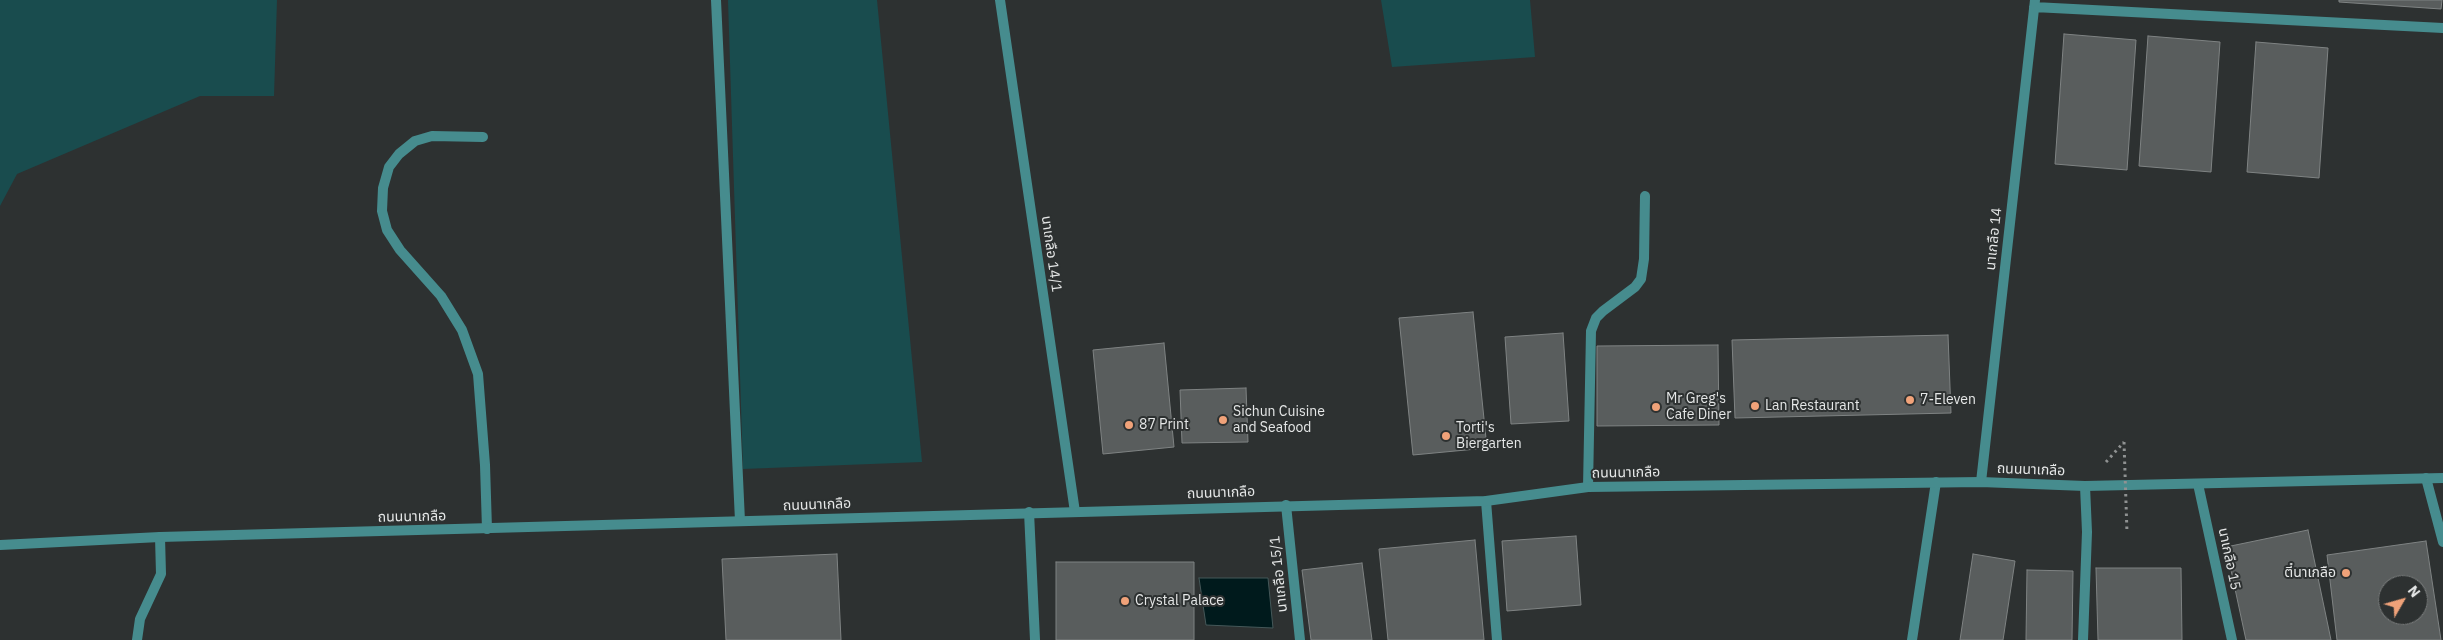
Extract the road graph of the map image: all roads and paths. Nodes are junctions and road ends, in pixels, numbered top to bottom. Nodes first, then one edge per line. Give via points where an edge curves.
1 (716, 0) edge
2 (1000, 0) edge
3 (2035, 3) edge
4 (2443, 28) edge
5 (483, 138) dead end
6 (1645, 196) dead end
7 (2124, 442) dead end
8 (2426, 478) junction
9 (2443, 478) edge
10 (1936, 482) junction
11 (1981, 482) junction
12 (2198, 484) junction
13 (2085, 486) junction
14 (1588, 487) junction
15 (1486, 501) junction
16 (1286, 505) junction
17 (1029, 512) junction
18 (1075, 512) junction
19 (740, 521) junction
20 (487, 529) junction
21 (2126, 533) dead end
22 (160, 537) junction
23 (2443, 542) edge
24 (0, 545) edge
25 (137, 640) edge
26 (1035, 640) edge
27 (1300, 640) edge
28 (1498, 640) edge
29 (1912, 640) edge
30 (2083, 640) edge
31 (2232, 640) edge

1 - 19 street
2 - 18 street, นาเกลือ 14/1
3 - 4 street
3 - 11 street, นาเกลือ 14
5 - 20 street via 432,136 415,142 389,167 383,188 382,211 387,230 400,250 441,296 462,330 478,374
6 - 14 street via 1641,279 1596,318 1591,330
7 - 21 path, bridge
8 - 9 street, ถนนนาเกลือ
8 - 12 street, ถนนนาเกลือ
8 - 23 street
10 - 11 street, ถนนนาเกลือ
10 - 14 street, ถนนนาเกลือ
10 - 29 street
11 - 13 street, ถนนนาเกลือ
12 - 13 street, ถนนนาเกลือ
12 - 31 street, นาเกลือ 15
13 - 30 street via 2087,532
14 - 15 street, ถนนนาเกลือ
15 - 16 street, ถนนนาเกลือ
15 - 28 street
16 - 18 street, ถนนนาเกลือ
16 - 27 street, นาเกลือ 15/1
17 - 18 street, ถนนนาเกลือ
17 - 19 street, ถนนนาเกลือ
17 - 26 street
19 - 20 street, ถนนนาเกลือ
20 - 22 street, ถนนนาเกลือ
22 - 24 street, ถนนนาเกลือ
22 - 25 street via 161,574 140,619

